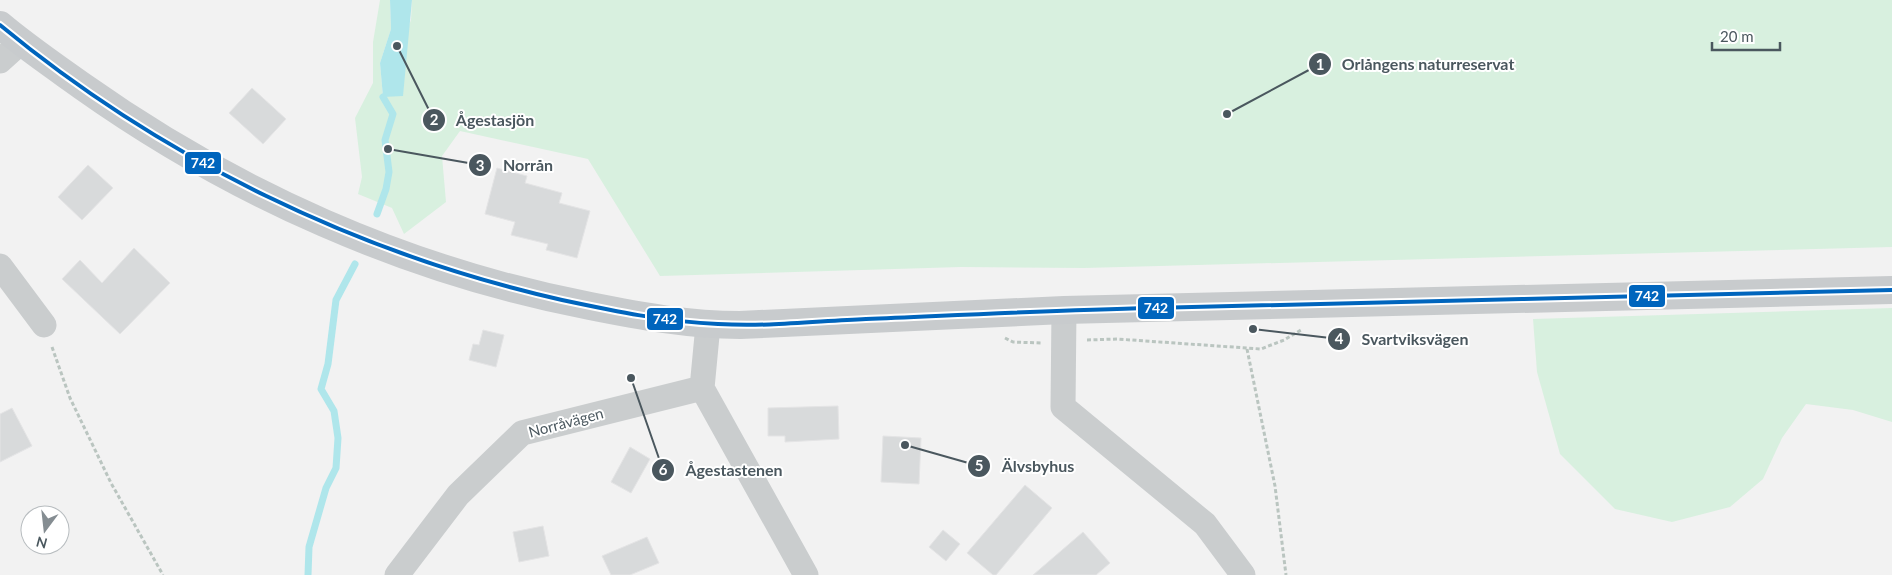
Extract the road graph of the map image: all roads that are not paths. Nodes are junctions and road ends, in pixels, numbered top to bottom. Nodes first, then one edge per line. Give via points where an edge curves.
1 (0, 24) edge
2 (21, 42) junction
3 (0, 60) edge
4 (0, 266) edge
5 (1892, 290) edge
6 (1064, 310) junction
7 (44, 325) road end
8 (708, 325) junction
9 (702, 388) junction
10 (397, 575) edge
11 (806, 575) edge
12 (1243, 575) edge

1 - 2 main road
2 - 3 street
2 - 8 main road via 130,120 246,187 352,235 462,275 558,300
4 - 7 street
5 - 6 main road
6 - 8 main road
6 - 12 street via 1062,407 1205,524
8 - 9 street
9 - 10 street, Norråvägen via 522,434 458,495
9 - 11 street

